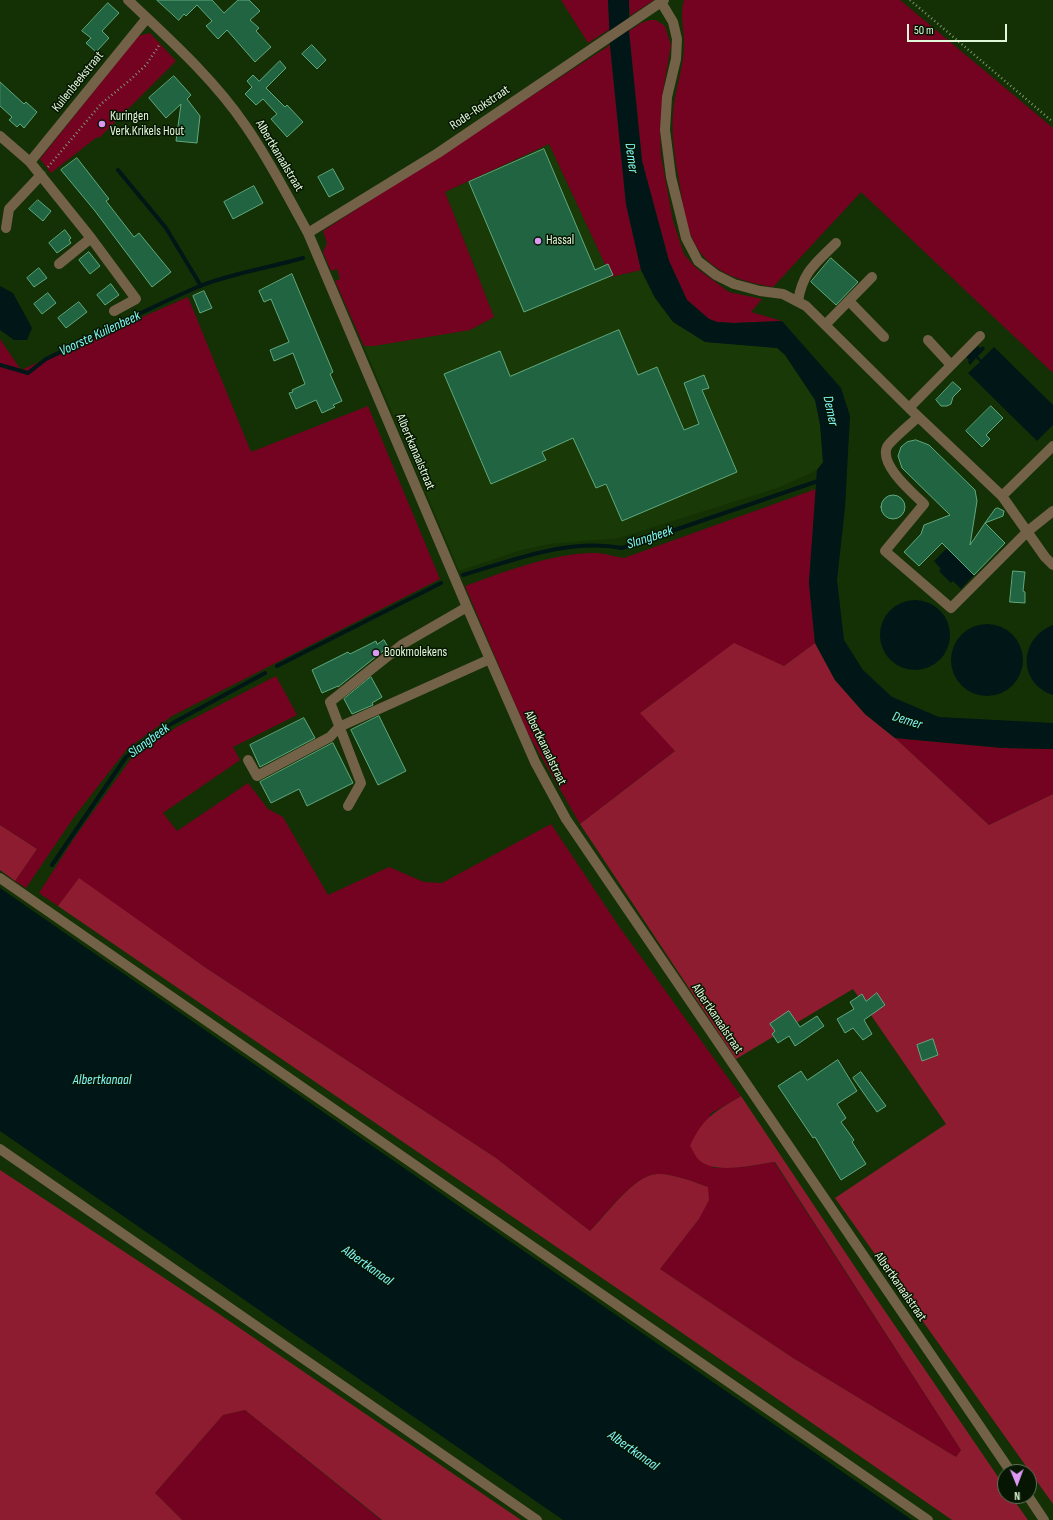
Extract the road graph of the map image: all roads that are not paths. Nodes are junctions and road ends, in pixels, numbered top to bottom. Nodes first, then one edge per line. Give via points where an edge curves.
1 (128, 0) edge
2 (662, 1) edge
3 (147, 18) junction
4 (0, 136) edge
5 (30, 162) junction
6 (41, 175) junction
7 (6, 228) dead end
8 (308, 233) junction
9 (91, 238) junction
10 (836, 243) dead end
11 (59, 264) dead end
12 (872, 277) dead end
13 (798, 301) junction
14 (849, 301) junction
15 (114, 312) dead end
16 (825, 325) junction
17 (980, 336) dead end
18 (884, 337) dead end
19 (928, 340) dead end
20 (952, 365) junction
21 (909, 408) junction
22 (918, 417) junction
23 (1053, 446) edge
24 (1002, 496) junction
25 (1053, 511) edge
26 (1028, 532) junction
27 (1053, 565) edge
28 (467, 607) junction
29 (490, 659) junction
30 (339, 727) junction
31 (248, 760) dead end
32 (348, 806) dead end
33 (0, 878) edge
34 (0, 1149) edge
35 (1006, 1464) edge
36 (1033, 1504) edge
37 (537, 1520) edge
38 (928, 1520) edge
39 (1044, 1520) edge

1 - 3 street, Albertkanaalstraat
2 - 8 street, Rode-Rokstraat via 438,153
2 - 13 street via 673,22 677,39 676,59 667,97 665,130 671,177 686,238 698,261 716,276 734,284 783,294
3 - 5 street, Kuilenbeekstraat
3 - 8 street, Albertkanaalstraat via 208,80 245,124
4 - 5 street
5 - 6 street
6 - 7 street via 9,209
6 - 9 street
8 - 28 street, Albertkanaalstraat
9 - 11 street
9 - 15 street via 136,299
10 - 13 street via 809,270 801,284
12 - 14 street
13 - 16 street
14 - 16 street
14 - 18 street
16 - 21 street
17 - 20 street
19 - 20 street
20 - 21 street
21 - 22 street
22 - 24 street
22 - 26 street via 888,447 886,458 892,471 924,504 885,551 951,608
23 - 24 street
24 - 26 street
25 - 26 street
26 - 27 street
28 - 29 street, Albertkanaalstraat
28 - 30 street via 403,644 330,702
29 - 30 street
29 - 35 street, Albertkanaalstraat via 535,762 566,819
30 - 31 street via 330,738 257,776
30 - 32 street via 361,784
33 - 38 street
34 - 37 street
36 - 39 street

